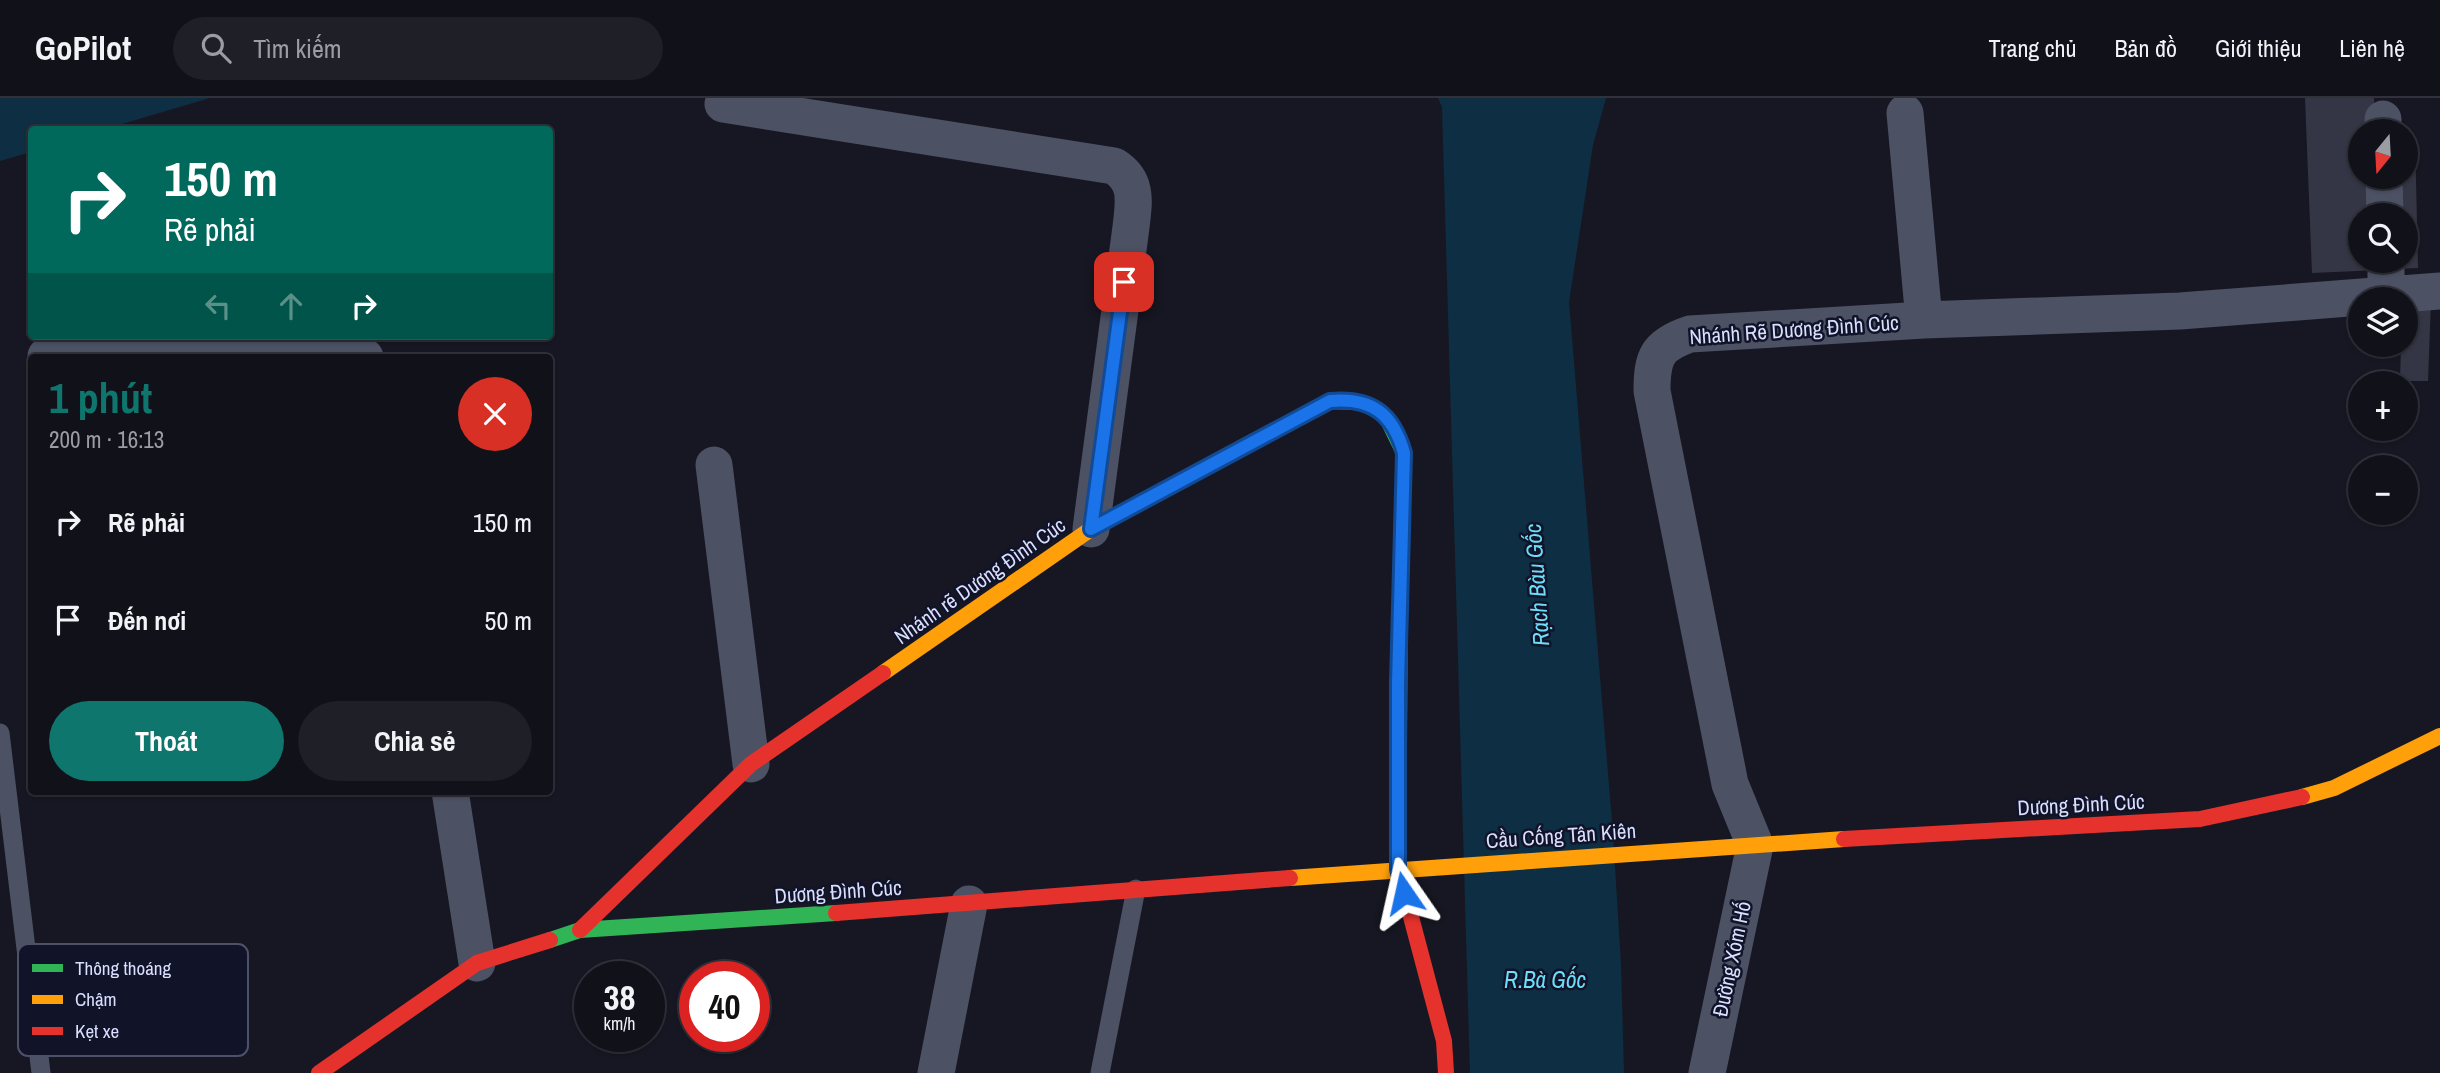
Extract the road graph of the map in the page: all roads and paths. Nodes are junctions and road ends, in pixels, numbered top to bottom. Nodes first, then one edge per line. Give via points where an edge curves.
1 (723, 104) dead end
2 (1905, 113) dead end
3 (2386, 278) edge
4 (2440, 292) edge
5 (1924, 320) junction
6 (91, 354) edge
7 (354, 354) edge
8 (714, 465) dead end
9 (1091, 529) junction
10 (0, 733) edge
11 (2440, 736) edge
12 (751, 764) junction
13 (451, 795) edge
14 (1755, 845) junction
15 (1708, 846) joint
16 (1398, 869) junction
17 (1136, 889) junction
18 (969, 904) junction
19 (580, 930) junction
20 (25, 944) edge
21 (477, 963) junction
22 (1445, 1057) edge
23 (319, 1073) edge
24 (936, 1073) edge
25 (1100, 1073) edge
26 (1423, 1073) edge
27 (1707, 1073) edge

1 - 9 street via 1114,166 1127,174 1132,190 1131,227
2 - 5 street
3 - 4 street, Nhánh Rẽ Dương Đình Cúc
3 - 5 street, Nhánh Rẽ Dương Đình Cúc via 2180,311
5 - 14 street, Nhánh Rẽ Dương Đình Cúc via 1690,334 1658,352 1652,370 1652,391 1730,785
6 - 7 street via 292,345 326,346
8 - 12 street
9 - 12 street, Nhánh rẽ Dương Đình Cúc
9 - 16 street, Nhánh rẽ Dương Đình Cúc via 1330,401 1368,404 1387,416 1404,453
10 - 20 lane
11 - 14 street, Dương Đình Cúc via 2334,788 2200,818
12 - 19 street, Nhánh rẽ Dương Đình Cúc
13 - 21 street
14 - 15 street, Dương Đình Cúc
14 - 27 street, Đường Xóm Hố
15 - 16 street, Cầu Cống Tân Kiên
16 - 17 street, Dương Đình Cúc
16 - 22 street
17 - 18 street, Dương Đình Cúc
17 - 25 lane
18 - 19 street, Dương Đình Cúc
18 - 24 street
19 - 21 street, Dương Đình Cúc
21 - 23 street, Dương Đình Cúc
22 - 26 street

